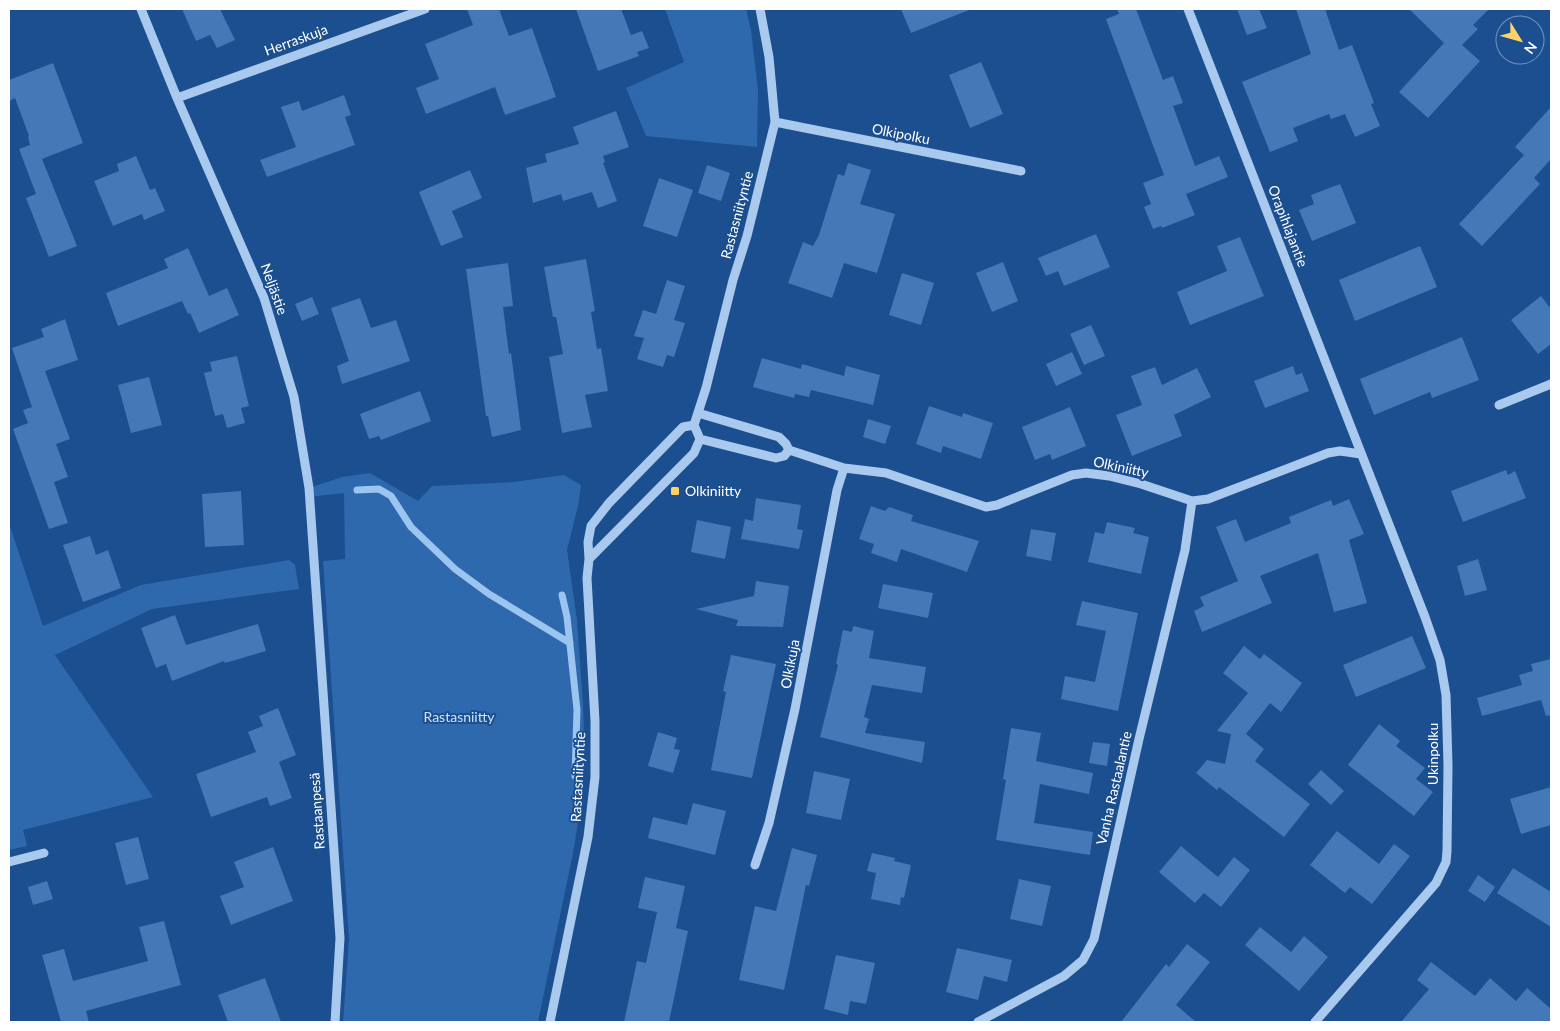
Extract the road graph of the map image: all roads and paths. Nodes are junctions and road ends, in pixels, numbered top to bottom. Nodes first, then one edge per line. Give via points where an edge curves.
1 (141, 9) edge
2 (425, 9) edge
3 (760, 9) edge
4 (1188, 9) edge
5 (177, 98) junction
6 (775, 122) junction
7 (1021, 171) dead end
8 (1551, 384) edge
9 (1499, 405) dead end
10 (698, 413) junction
11 (694, 425) junction
12 (700, 439) junction
13 (789, 450) junction
14 (1361, 454) junction
15 (844, 468) junction
16 (1192, 501) junction
17 (589, 559) junction
18 (316, 597) joint
19 (44, 853) dead end
20 (9, 862) edge
21 (755, 865) dead end
22 (334, 1022) edge
23 (550, 1022) edge
24 (978, 1022) edge
25 (1315, 1022) edge

1 - 5 street, Neljästie
2 - 5 street, Herraskuja
3 - 6 street, Rastasniityntie via 769,57
4 - 14 street, Orapihlajantie
5 - 18 street, Neljästie via 264,298 294,397 309,488
6 - 7 street, Olkipolku
6 - 10 street, Rastasniityntie
8 - 9 street
10 - 11 street, Rastasniityntie
10 - 13 street, Olkiniitty via 779,437
11 - 12 street
11 - 17 street, Rastasniityntie via 683,427 598,516 591,526
12 - 13 street via 776,458
12 - 17 street via 694,452
13 - 15 street, Olkiniitty
14 - 16 street via 1328,453 1217,496
14 - 25 street, Ukinpolku via 1425,617 1444,675 1447,851 1446,862 1436,883
15 - 16 street, Olkiniitty via 886,473 986,507 1072,475 1086,473 1141,484
15 - 21 street, Olkikuja via 795,709 769,823
16 - 24 street, Vanha Rastaalantie via 1185,550 1094,939 1084,960 1064,976
17 - 23 street, Rastasniityntie via 587,578 595,777 588,837
18 - 22 street, Rastaanpesä via 340,938
19 - 20 street

